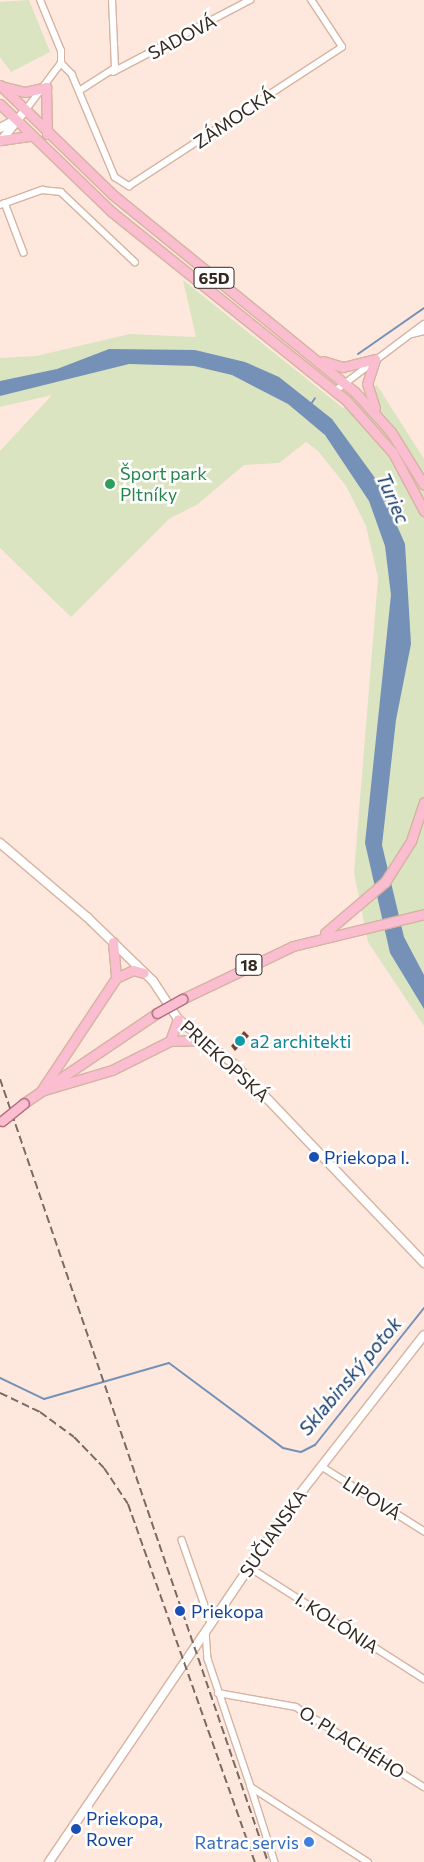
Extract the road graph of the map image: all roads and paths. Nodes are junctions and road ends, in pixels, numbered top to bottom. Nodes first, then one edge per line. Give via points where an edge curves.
1 (40, 0) edge
2 (112, 0) edge
3 (250, 0) edge
4 (311, 0) edge
5 (60, 63) junction
6 (113, 72) junction
7 (0, 85) edge
8 (46, 88) junction
9 (79, 91) junction
10 (0, 104) edge
11 (24, 112) junction
12 (15, 120) junction
13 (0, 128) edge
14 (47, 134) junction
15 (31, 136) junction
16 (1, 140) edge
17 (2, 204) edge
18 (24, 253) dead end
19 (135, 262) dead end
20 (424, 324) edge
21 (424, 331) edge
22 (407, 336) junction
23 (375, 358) junction
24 (319, 359) junction
25 (344, 382) junction
26 (335, 391) junction
27 (381, 419) junction
28 (424, 485) edge
29 (424, 511) edge
30 (424, 802) edge
31 (0, 844) edge
32 (420, 914) edge
33 (319, 938) junction
34 (113, 942) junction
35 (144, 972) junction
36 (116, 978) junction
37 (178, 1018) junction
38 (201, 1040) junction
39 (170, 1041) junction
40 (41, 1091) junction
41 (1, 1122) edge
42 (424, 1263) edge
43 (424, 1335) edge
44 (321, 1466) junction
45 (424, 1531) edge
46 (182, 1540) dead end
47 (249, 1567) junction
48 (212, 1623) junction
49 (206, 1630) junction
50 (424, 1679) edge
51 (218, 1693) junction
52 (251, 1787) junction
53 (424, 1787) edge
54 (49, 1862) edge
55 (276, 1862) edge
56 (368, 1862) edge

1 - 5 street via 61,51
2 - 6 street via 117,58
3 - 6 street, SADOVÁ
4 - 9 street, ZÁMOCKÁ via 342,47 134,185 125,186 115,177
5 - 8 street
5 - 9 street via 72,74
6 - 9 street, SADOVÁ
7 - 8 main road via 25,92
7 - 11 main road, 65D
8 - 11 street
8 - 14 main road
10 - 12 main road, 65D
11 - 12 street
11 - 14 main road, 65D
12 - 13 street
12 - 15 main road, 65D
12 - 16 street
14 - 24 main road, 65D via 112,194
15 - 16 main road
15 - 26 main road, 65D via 112,212
17 - 18 street
17 - 19 street via 42,190 61,192
20 - 22 street
21 - 22 street
22 - 23 street
23 - 24 main road via 343,367
23 - 25 street
23 - 27 main road via 367,376 367,391
24 - 25 main road, 65D
25 - 26 street
25 - 27 main road, 65D
26 - 29 main road, 65D via 393,453
27 - 28 main road, 65D
30 - 33 main road via 398,863 353,914
31 - 34 street, PRIEKOPSKÁ
32 - 33 main road, 18
33 - 40 main road, 18, bridge via 182,999
34 - 35 street, PRIEKOPSKÁ
34 - 36 main road
35 - 36 main road via 133,970
35 - 37 street, PRIEKOPSKÁ
36 - 40 main road
37 - 38 street, PRIEKOPSKÁ
37 - 39 main road
38 - 39 main road
38 - 42 street, PRIEKOPSKÁ via 235,1065
39 - 40 main road via 112,1070
40 - 41 main road, 18, bridge
43 - 44 street, SUČIANSKA
44 - 45 street, LIPOVÁ
44 - 47 street, SUČIANSKA
46 - 48 street
47 - 48 street, SUČIANSKA
47 - 50 street, I. KOLÓNIA
48 - 49 street, SUČIANSKA
49 - 51 street via 208,1659
49 - 54 street, SUČIANSKA
51 - 52 street
51 - 53 street, O. PLACHÉHO via 296,1707
52 - 55 street
52 - 56 street

